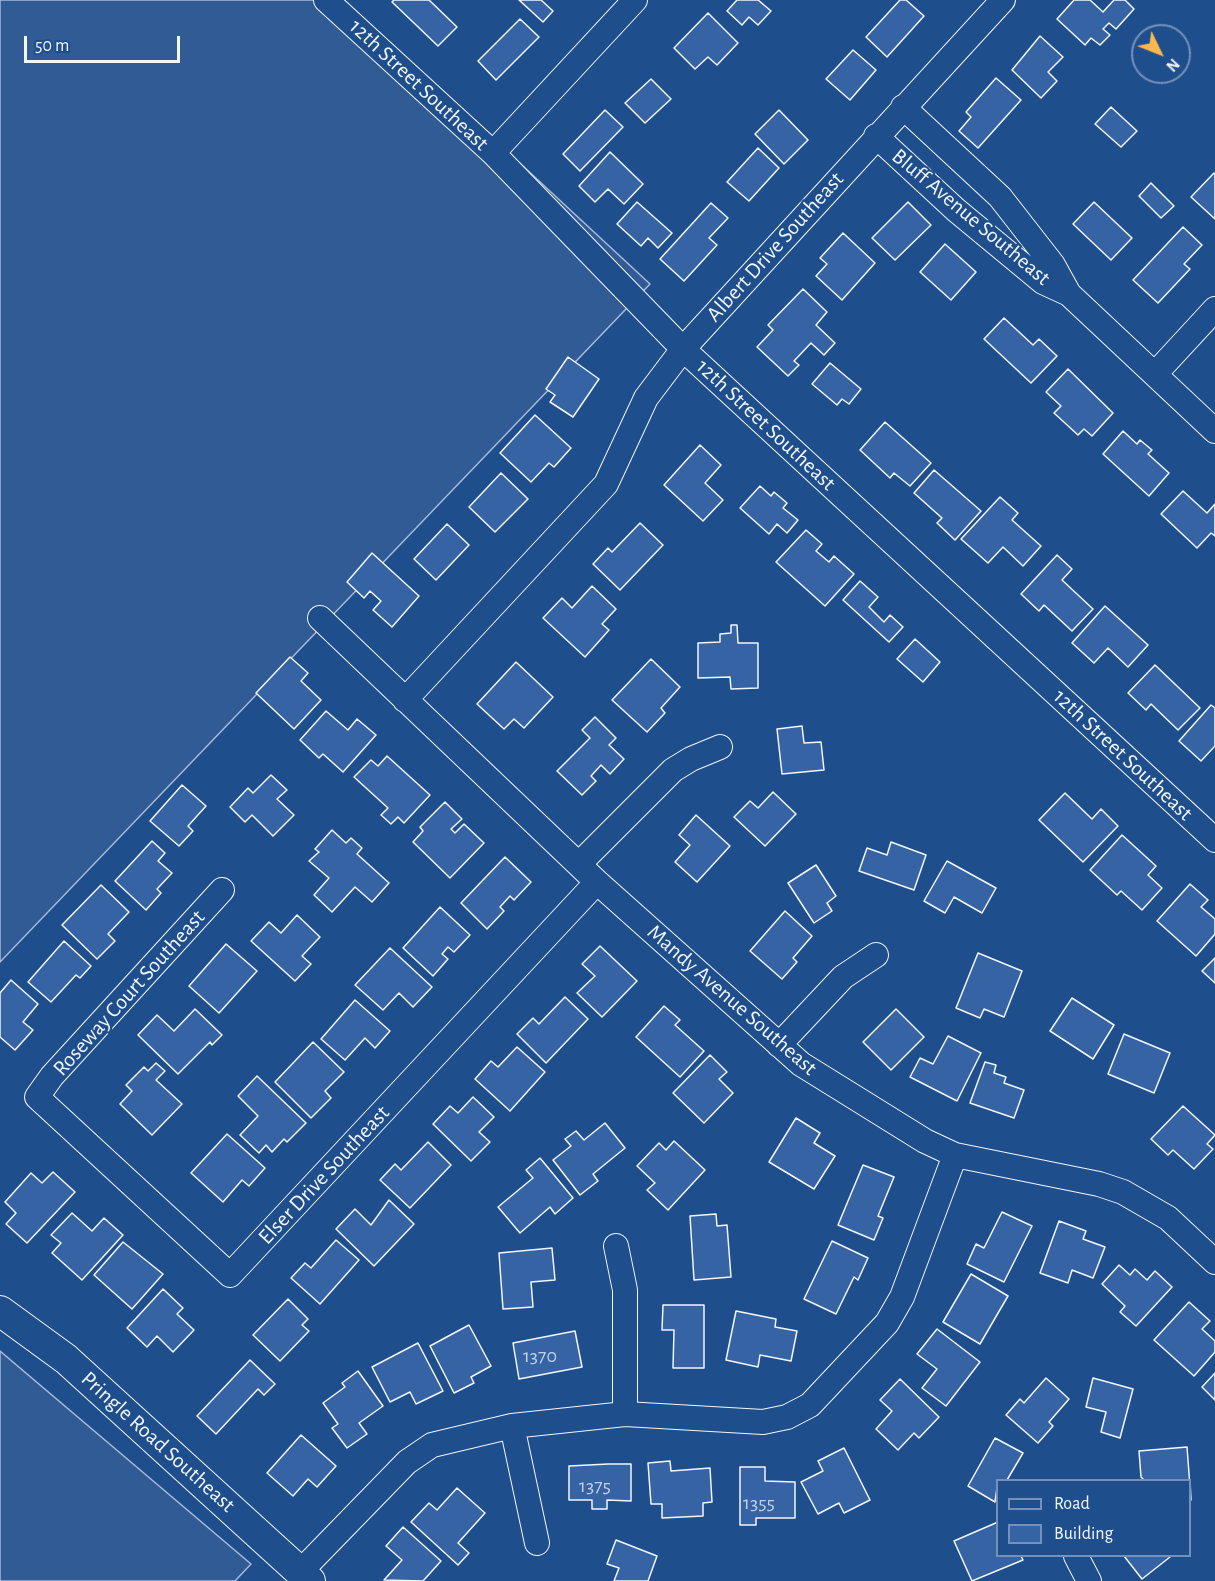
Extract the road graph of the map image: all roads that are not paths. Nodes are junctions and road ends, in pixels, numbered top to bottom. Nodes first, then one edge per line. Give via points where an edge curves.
1 (326, 0) edge
2 (635, 0) edge
3 (1003, 0) edge
4 (903, 107) junction
5 (876, 136) junction
6 (492, 153) junction
7 (1069, 294) junction
8 (1215, 309) edge
9 (683, 349) junction
10 (1155, 374) junction
11 (1215, 431) edge
12 (320, 618) dead end
13 (405, 700) junction
14 (720, 747) dead end
15 (1215, 840) edge
16 (579, 864) junction
17 (597, 882) junction
18 (222, 890) dead end
19 (876, 955) dead end
20 (779, 1045) junction
21 (37, 1097) joint
22 (955, 1155) junction
23 (616, 1246) dead end
24 (1215, 1262) edge
25 (0, 1311) edge
26 (625, 1414) junction
27 (512, 1426) junction
28 (537, 1543) dead end
29 (1077, 1557) edge
30 (305, 1576) edge
31 (1089, 1581) edge

1 - 6 street, 12th Street Southeast
2 - 6 street
3 - 4 street, Albert Drive Southeast
4 - 5 street, Albert Drive Southeast
4 - 7 street, Bluff Avenue Southeast via 999,197 1053,265
5 - 7 street, Bluff Avenue Southeast via 956,210 1043,282
5 - 9 street, Albert Drive Southeast
6 - 9 street, 12th Street Southeast
7 - 10 street, Bluff Avenue Southeast
8 - 10 street
9 - 13 street, Albert Drive Southeast via 646,399 606,484
9 - 15 street, 12th Street Southeast
10 - 11 street, Bluff Avenue Southeast
12 - 13 street, Mandy Avenue Southeast
13 - 16 street, Mandy Avenue Southeast
14 - 16 street via 673,770
16 - 17 street, Mandy Avenue Southeast
17 - 20 street, Mandy Avenue Southeast
17 - 21 street, Elser Drive Southeast via 230,1275
18 - 21 street, Roseway Court Southeast
19 - 20 street via 843,977
20 - 22 street, Mandy Avenue Southeast via 848,1095
22 - 24 street, Mandy Avenue Southeast via 1123,1192 1168,1218
22 - 26 street via 902,1297 887,1323 810,1405 787,1417 763,1422
23 - 26 street via 625,1290
25 - 30 main road, Pringle Road Southeast via 66,1359
26 - 27 street
27 - 28 street
27 - 30 street via 432,1445 407,1462
29 - 31 street

